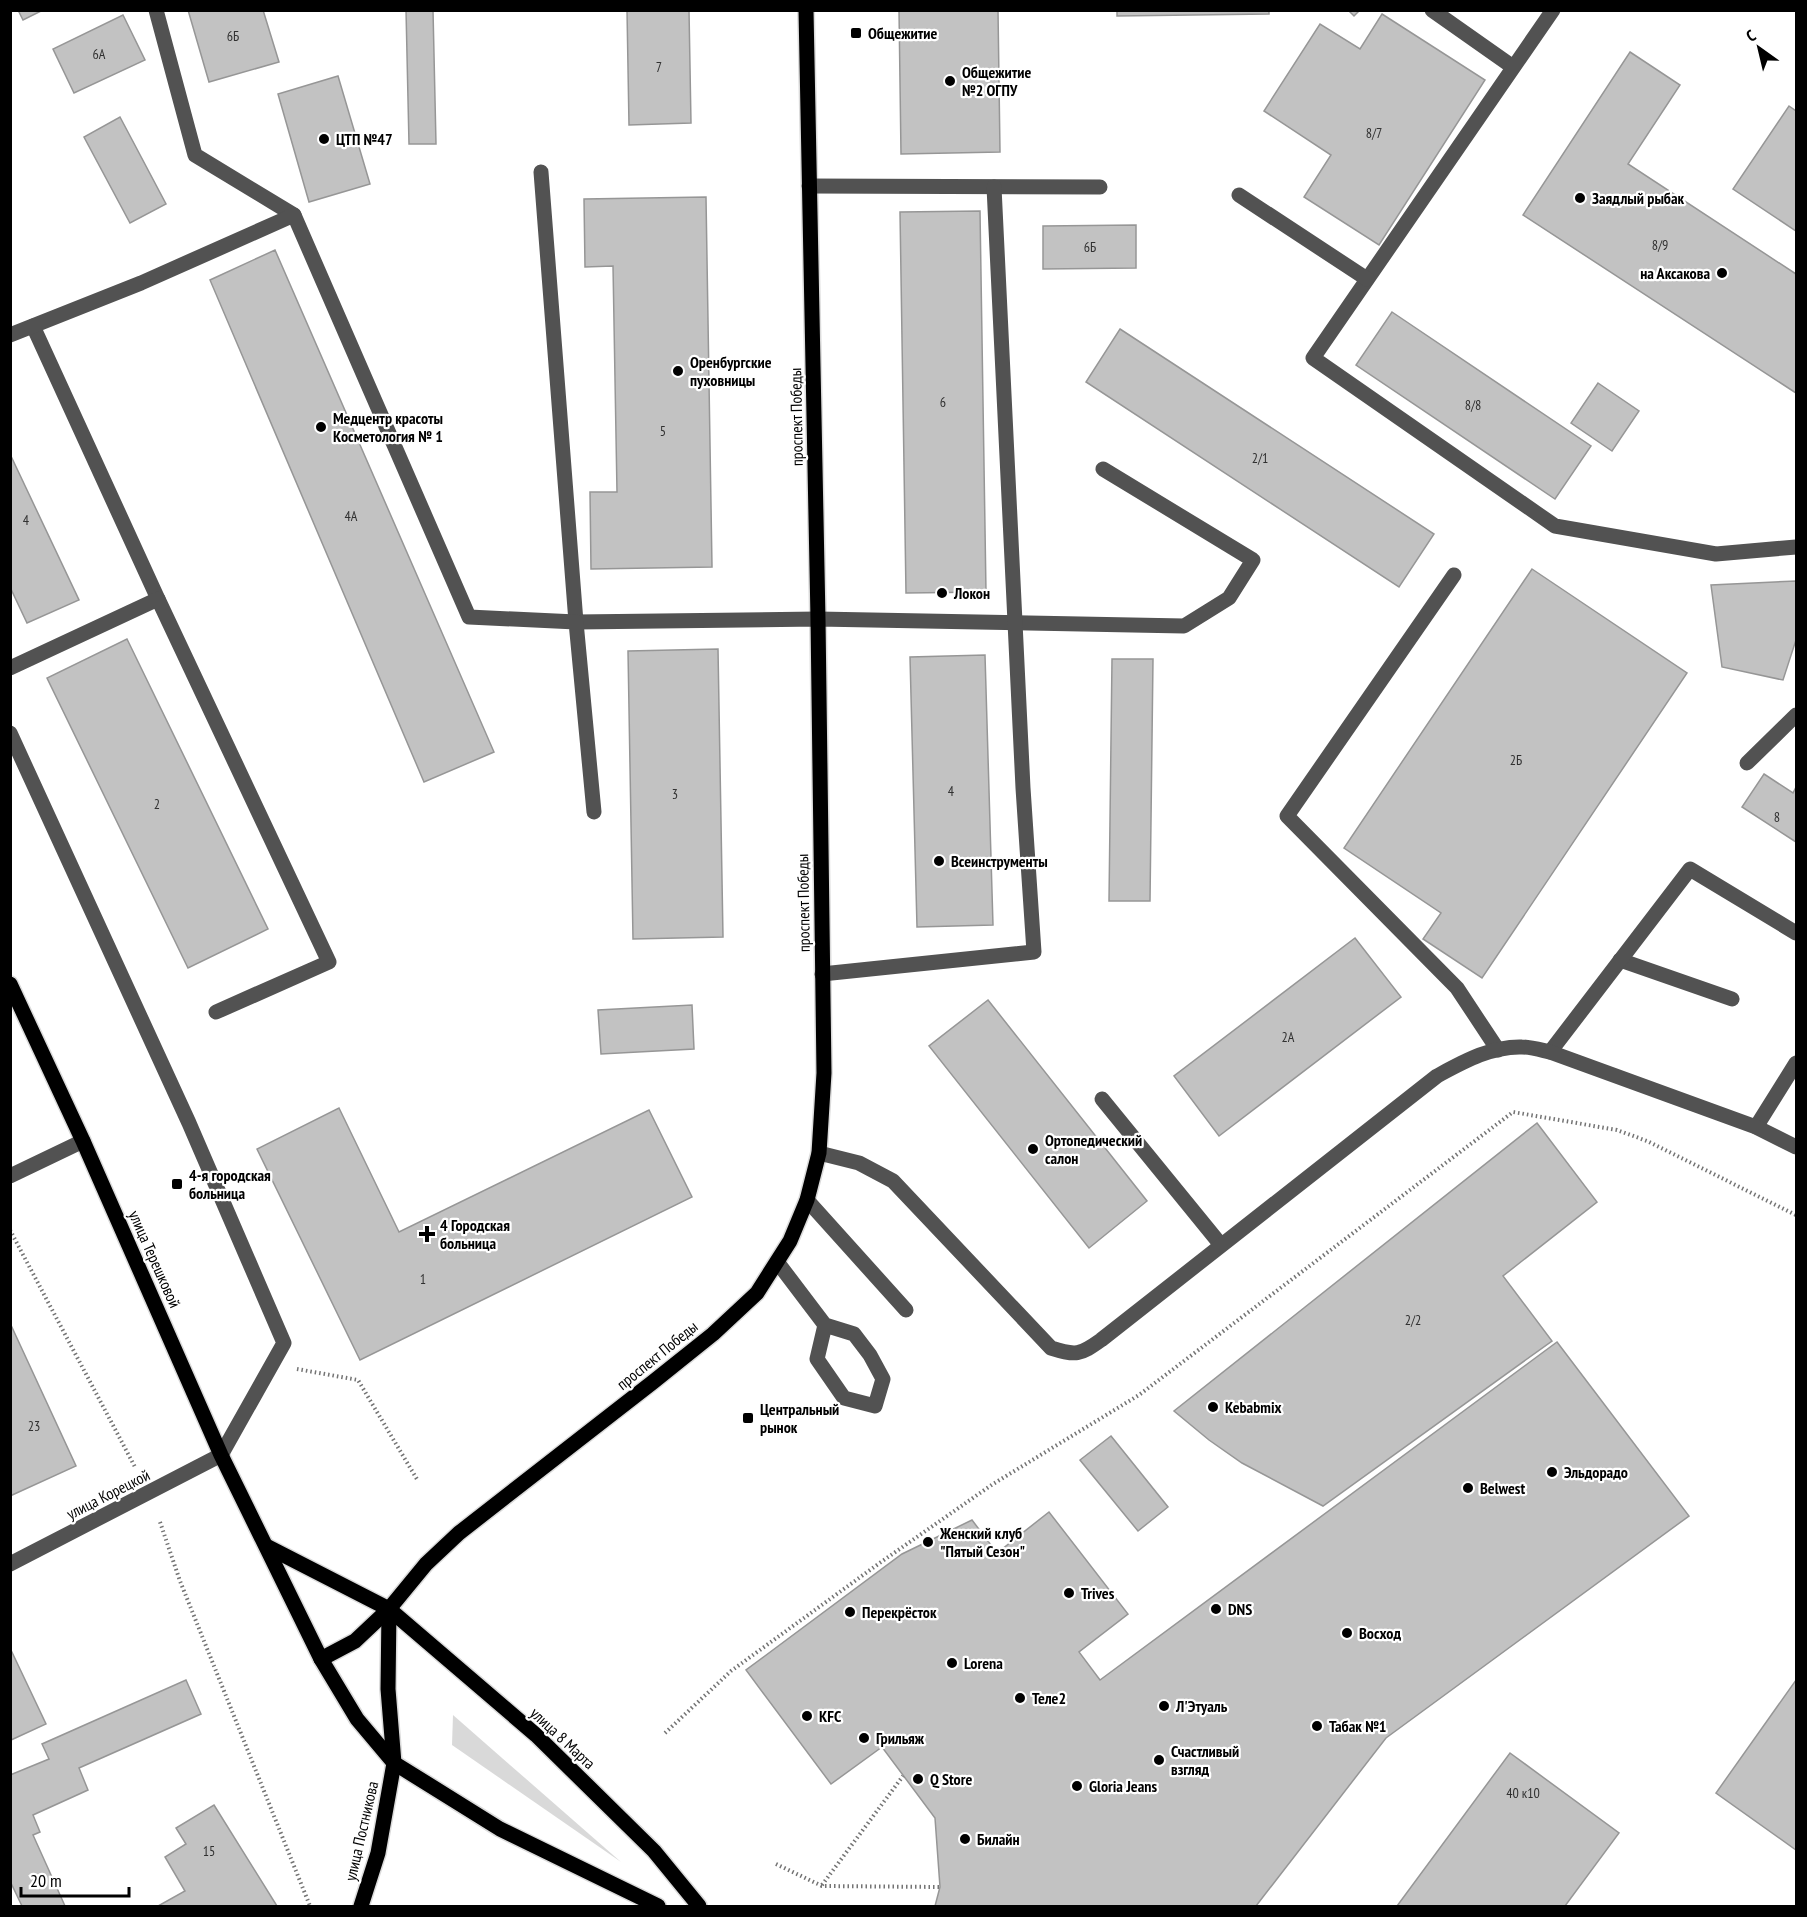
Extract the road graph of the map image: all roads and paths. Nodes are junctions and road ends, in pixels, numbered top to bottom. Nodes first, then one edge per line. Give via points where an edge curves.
1 (156, 10) edge
2 (806, 10) edge
3 (1432, 10) edge
4 (1554, 10) edge
5 (1513, 68) junction
6 (541, 172) dead end
7 (809, 186) junction
8 (994, 187) junction
9 (1100, 187) dead end
10 (1239, 195) dead end
11 (294, 215) junction
12 (1367, 279) junction
13 (33, 326) junction
14 (10, 335) edge
15 (1103, 469) dead end
16 (1797, 546) edge
17 (1454, 575) dead end
18 (158, 599) junction
19 (818, 619) junction
20 (576, 622) junction
21 (1014, 622) junction
22 (10, 668) edge
23 (1797, 715) edge
24 (10, 733) edge
25 (1747, 763) dead end
26 (594, 812) dead end
27 (1797, 933) edge
28 (1620, 960) junction
29 (822, 974) junction
30 (10, 984) edge
31 (1732, 999) dead end
32 (216, 1012) dead end
33 (1498, 1050) junction
34 (1550, 1052) junction
35 (1797, 1063) edge
36 (1102, 1099) dead end
37 (1756, 1127) junction
38 (83, 1142) junction
39 (1797, 1148) edge
40 (819, 1153) junction
41 (10, 1176) edge
42 (807, 1200) junction
43 (1797, 1215) edge
44 (10, 1230) edge
45 (1221, 1245) junction
46 (778, 1263) junction
47 (906, 1310) dead end
48 (825, 1325) junction
49 (306, 1371) dead end
50 (221, 1455) junction
51 (135, 1467) dead end
52 (418, 1481) dead end
53 (160, 1522) dead end
54 (268, 1548) junction
55 (10, 1564) edge
56 (389, 1610) junction
57 (321, 1659) junction
58 (665, 1732) dead end
59 (394, 1764) junction
60 (903, 1776) dead end
61 (776, 1864) dead end
62 (822, 1886) junction
63 (940, 1887) dead end
64 (310, 1906) edge
65 (361, 1906) edge
66 (658, 1906) edge
67 (699, 1906) edge

1 - 11 street via 195,155
2 - 7 main road, проспект Победы
3 - 5 street
4 - 5 street
5 - 12 street
6 - 20 street
7 - 8 street
7 - 19 main road, проспект Победы
8 - 9 street
8 - 21 street
10 - 12 street
11 - 13 street
11 - 20 street via 469,617
12 - 16 street via 1313,358 1555,526 1716,554
13 - 14 street
13 - 18 street
15 - 21 street via 1253,560 1229,598 1184,626
17 - 33 street via 1287,816 1457,988
18 - 22 street
18 - 32 street via 328,962
19 - 20 street
19 - 21 street
19 - 29 main road, проспект Победы
20 - 26 street
21 - 29 street via 1034,952
23 - 25 street
24 - 50 street via 189,1123 284,1343
27 - 28 street via 1690,869
28 - 31 street
28 - 34 street
29 - 40 main road, проспект Победы via 824,1073
30 - 38 main road, улица Терешковой
33 - 34 street via 1523,1046
33 - 45 street via 1466,1060 1437,1076
34 - 37 street
35 - 37 street
36 - 45 street
37 - 39 street
38 - 41 street
38 - 50 main road, улица Терешковой
40 - 42 main road, проспект Победы
40 - 45 street via 859,1163 893,1181 1052,1348 1070,1354 1086,1351
42 - 46 main road, проспект Победы
42 - 47 street
43 - 58 path via 1617,1130 1513,1112 1139,1395 993,1484 731,1671
44 - 51 path
46 - 48 street
46 - 56 main road, проспект Победы via 757,1293 713,1334 459,1533 426,1564
48 - 48 street via 817,1359 844,1398 875,1406 883,1379 870,1355 854,1334
49 - 52 path via 358,1380
50 - 54 main road, улица Терешковой
50 - 55 street, улица Корецкой
53 - 64 path
54 - 56 main road
54 - 57 main road, улица Терешковой
56 - 57 main road, проспект Победы via 355,1641
56 - 59 main road via 388,1689
56 - 67 main road, улица 8 Марта via 536,1735 654,1851
57 - 59 main road, улица Терешковой via 357,1719
59 - 65 main road, улица Постникова via 378,1853
59 - 66 main road via 500,1829
60 - 62 path
61 - 62 path
62 - 63 path

